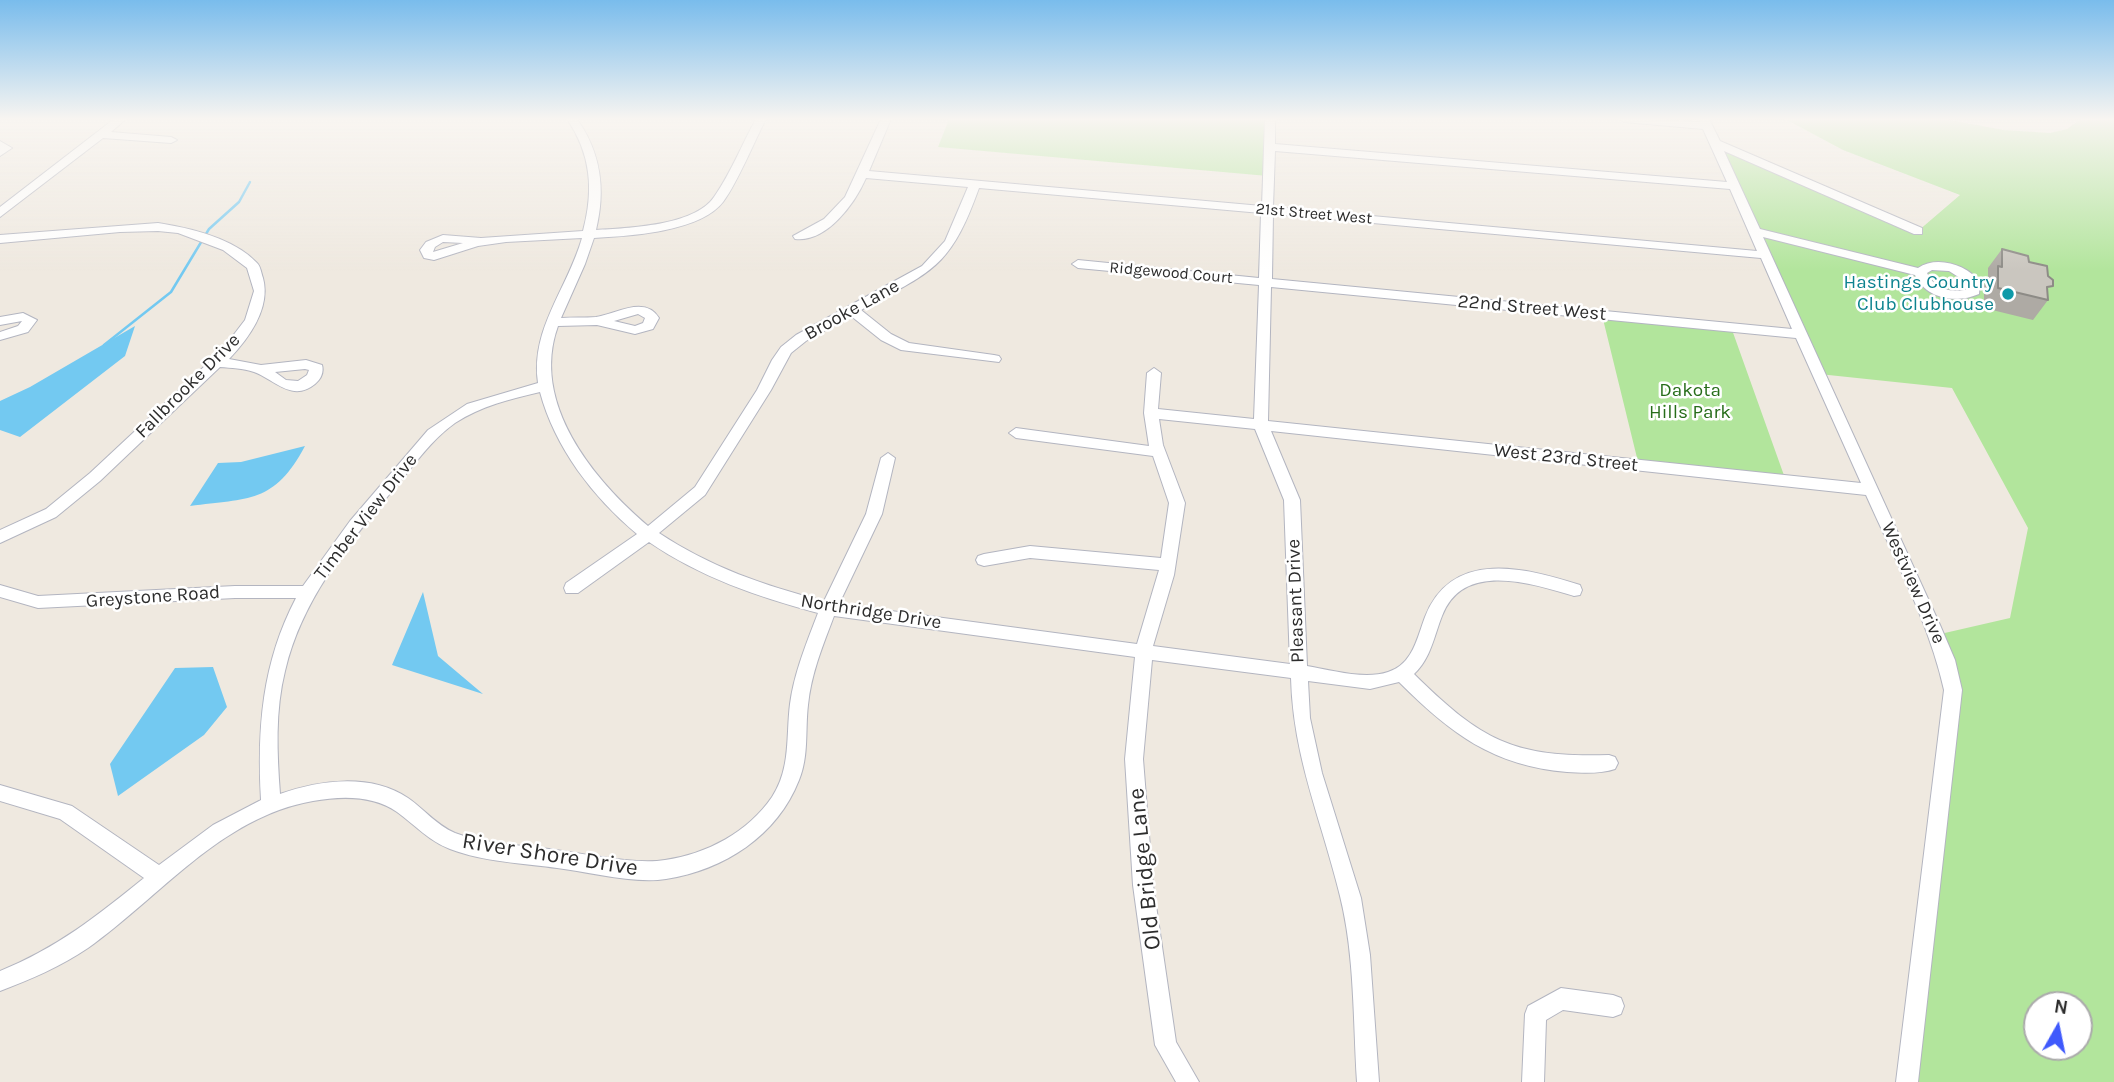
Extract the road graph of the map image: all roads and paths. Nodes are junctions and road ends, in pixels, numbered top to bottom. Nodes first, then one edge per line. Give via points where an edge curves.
1 (56, 169) edge
2 (596, 169) edge
3 (735, 169) edge
4 (864, 169) edge
5 (1268, 169) edge
6 (1538, 169) edge
7 (1728, 169) edge
8 (1774, 169) edge
9 (862, 174) junction
10 (975, 184) junction
11 (1735, 186) junction
12 (1267, 210) junction
13 (0, 213) edge
14 (1918, 231) dead end
15 (1756, 232) junction
16 (587, 233) junction
17 (799, 236) dead end
18 (0, 239) edge
19 (481, 242) dead end
20 (1765, 255) junction
21 (1078, 264) dead end
22 (1920, 272) dead end
23 (1264, 282) junction
24 (852, 310) junction
25 (0, 321) edge
26 (597, 321) dead end
27 (552, 322) junction
28 (1801, 334) junction
29 (0, 336) edge
30 (993, 359) dead end
31 (217, 362) junction
32 (261, 369) dead end
33 (1154, 373) dead end
34 (544, 386) junction
35 (1151, 413) junction
36 (1261, 425) junction
37 (1016, 433) dead end
38 (1158, 452) junction
39 (888, 458) dead end
40 (1871, 489) junction
41 (648, 536) junction
42 (0, 537) edge
43 (984, 560) dead end
44 (1168, 565) junction
45 (572, 588) dead end
46 (1574, 590) dead end
47 (0, 591) edge
48 (307, 592) junction
49 (828, 609) junction
50 (1144, 650) junction
51 (1298, 670) junction
52 (1402, 674) junction
53 (1609, 763) dead end
54 (0, 793) edge
55 (271, 803) junction
56 (159, 877) junction
57 (0, 982) edge
58 (1613, 1006) dead end
59 (1188, 1082) edge
60 (1368, 1082) edge
61 (1533, 1082) edge
62 (1907, 1082) edge

1 - 13 street
2 - 16 street, Northridge Drive
3 - 16 street via 718,201 704,214 666,227
4 - 9 street
5 - 12 street, Pleasant Drive
6 - 11 street
7 - 11 street, Westview Drive
8 - 14 street
9 - 10 street, 21st Street West
9 - 17 street via 835,218
10 - 12 street, 21st Street West
10 - 24 street, Brooke Lane via 943,256
11 - 15 street, Westview Drive
12 - 20 street, 21st Street West
12 - 23 street, Pleasant Drive
15 - 20 street, Westview Drive
15 - 22 street
16 - 19 street
16 - 27 street, Northridge Drive via 575,274
18 - 31 street, Fallbrooke Drive via 158,227 227,247 253,266 260,291 251,321
20 - 28 street, Westview Drive
21 - 23 street, Ridgewood Court
23 - 28 street, 22nd Street West
23 - 36 street, Pleasant Drive
24 - 30 street via 906,347
24 - 41 street, Brooke Lane via 786,350 700,491
25 - 29 street via 30,320 23,329
26 - 27 street
27 - 34 street, Northridge Drive via 544,353
28 - 40 street, Westview Drive
31 - 32 street
31 - 42 street, Fallbrooke Drive via 51,513
33 - 35 street
34 - 41 street, Northridge Drive via 584,470
34 - 48 street, Timber View Drive via 481,403 441,426 339,545
35 - 36 street, West 23rd Street
35 - 38 street, Old Bridge Lane
36 - 40 street, West 23rd Street
36 - 51 street, Pleasant Drive via 1292,500
37 - 38 street
38 - 44 street, Old Bridge Lane via 1177,503
39 - 49 street, River Shore Drive via 874,514
40 - 62 street, Westview Drive via 1936,635 1953,690
41 - 45 street, Brooke Lane
41 - 49 street, Northridge Drive via 738,583
43 - 44 street via 1030,552
44 - 50 street, Old Bridge Lane
46 - 52 street via 1514,574 1467,581 1440,602 1418,659
47 - 48 street, Greystone Road via 38,602
48 - 55 street, Timber View Drive via 273,684 268,726
49 - 50 street, Northridge Drive
49 - 55 street, River Shore Drive via 801,691 797,753 786,790 755,829 710,858 680,867 649,869 482,849 439,835 394,800 358,790 318,791
50 - 51 street, Northridge Drive
50 - 59 street, Old Bridge Lane via 1134,759 1143,885 1166,1045
51 - 52 street, Northridge Drive via 1323,678 1370,682
51 - 60 street, Pleasant Drive via 1301,718 1313,773 1351,898 1360,955
52 - 53 street via 1449,720 1495,748 1558,765
54 - 56 street via 65,812
55 - 56 street, River Shore Drive via 216,831
56 - 57 street, River Shore Drive via 71,948
58 - 61 street via 1561,999 1536,1014

